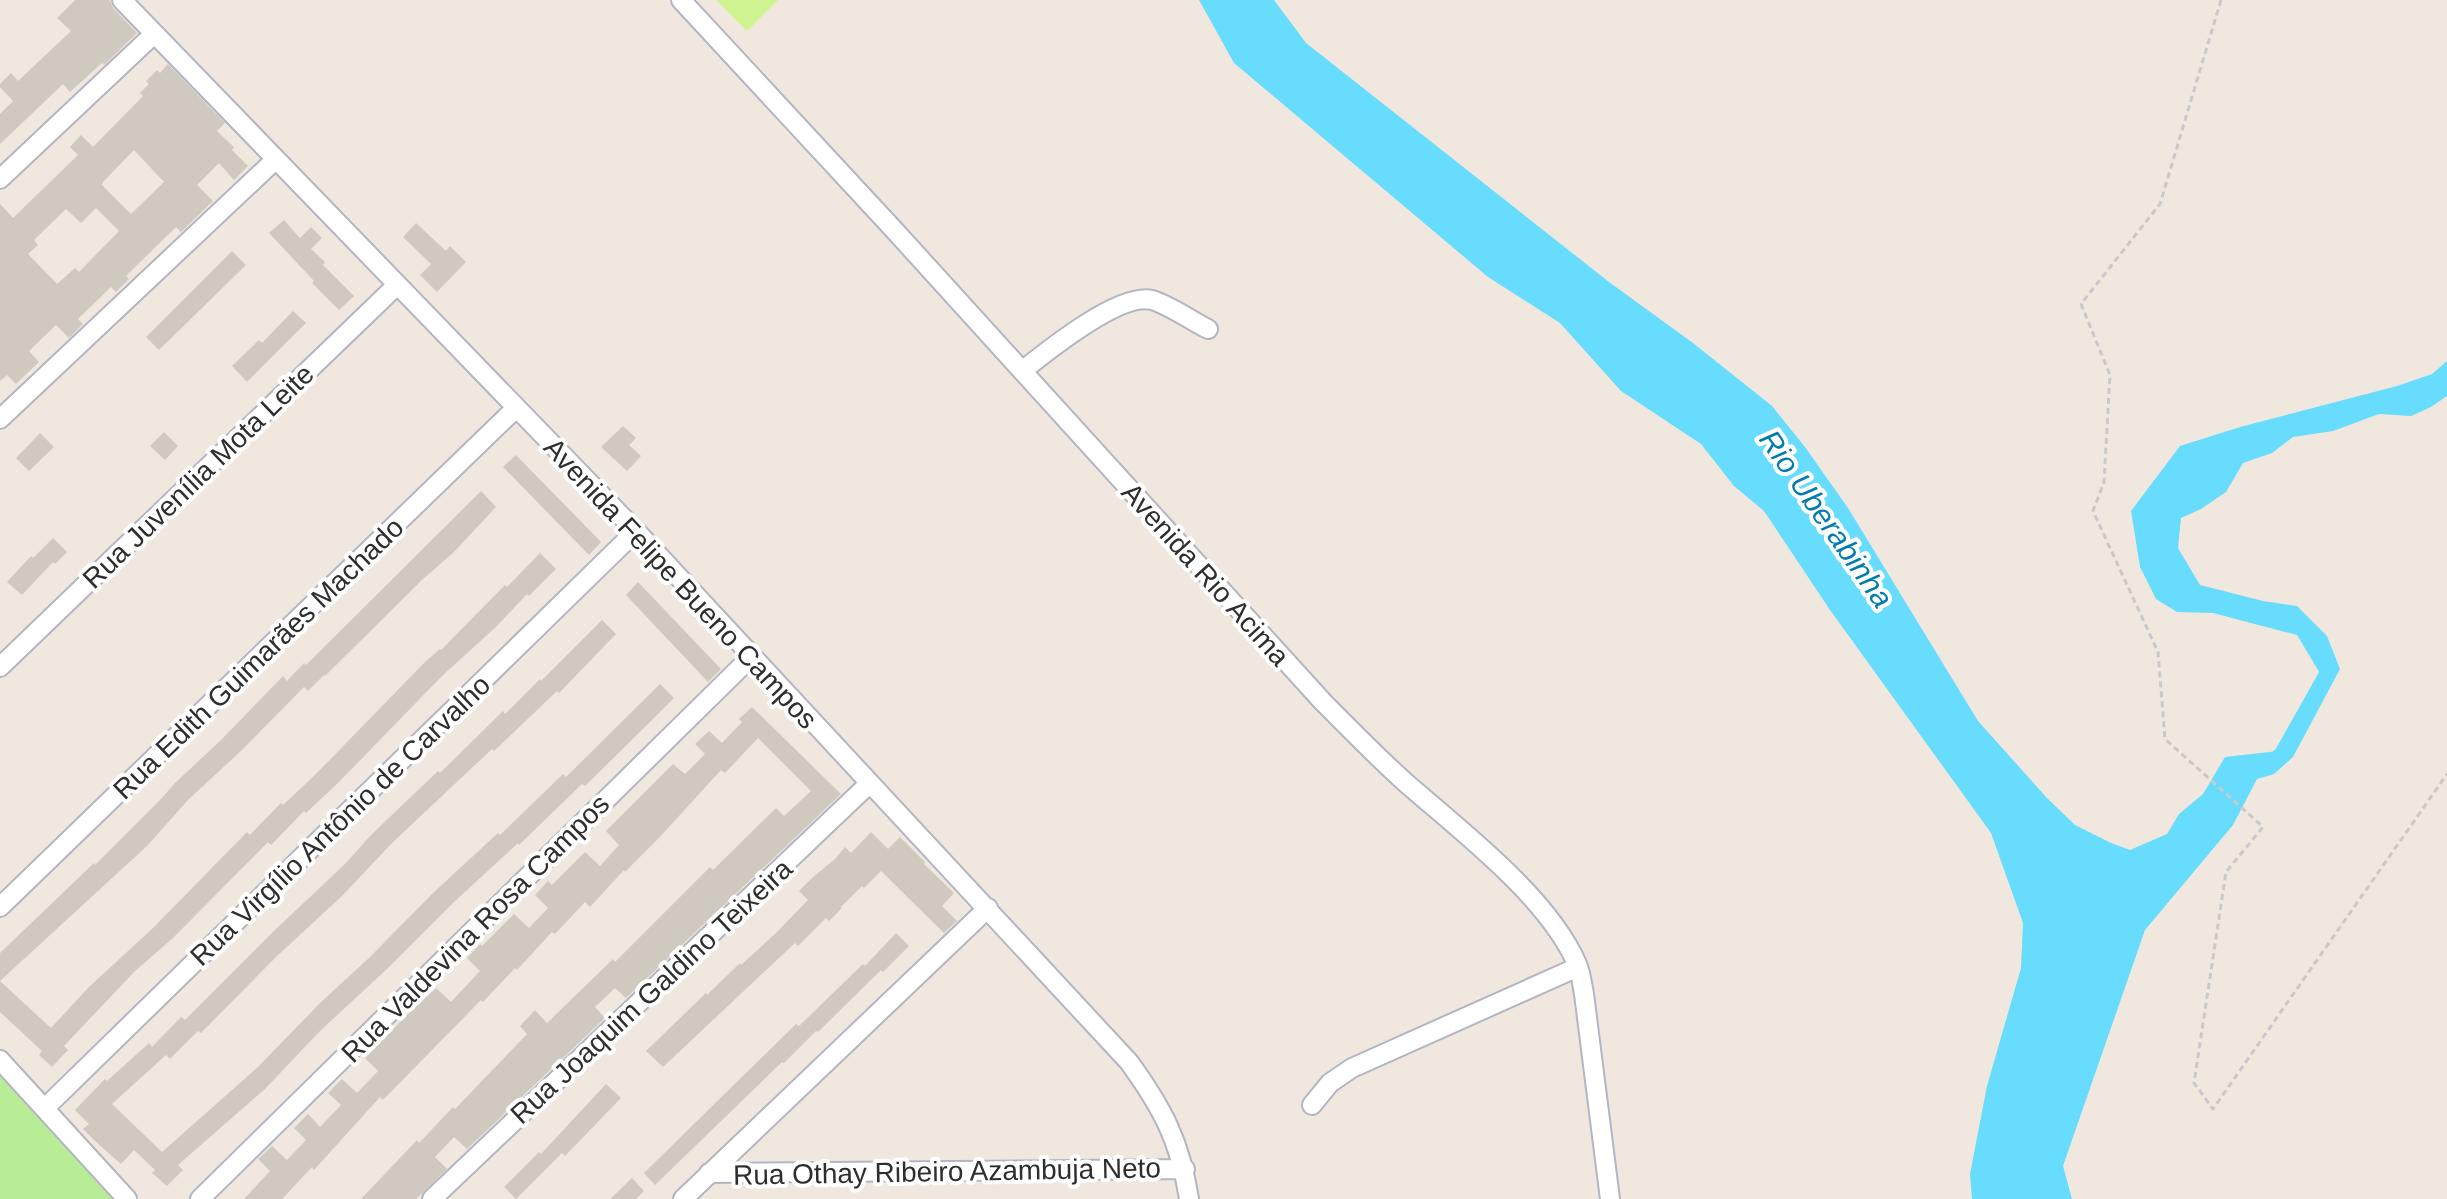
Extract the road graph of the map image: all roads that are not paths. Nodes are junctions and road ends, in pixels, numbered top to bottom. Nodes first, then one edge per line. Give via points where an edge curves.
1 (122, 0) edge
2 (681, 0) edge
3 (154, 34) junction
4 (275, 160) junction
5 (0, 179) edge
6 (396, 286) junction
7 (1208, 329) dead end
8 (1022, 371) junction
9 (516, 408) junction
10 (0, 419) edge
11 (636, 531) junction
12 (751, 657) junction
13 (0, 667) edge
14 (870, 783) junction
15 (0, 907) edge
16 (988, 908) junction
17 (1578, 967) junction
18 (0, 1060) edge
19 (1312, 1105) dead end
20 (45, 1108) junction
21 (1185, 1169) junction
22 (709, 1173) junction
23 (127, 1199) edge
24 (200, 1199) edge
25 (432, 1199) edge
26 (683, 1199) edge
27 (1189, 1199) edge
28 (1610, 1199) edge

1 - 3 street, Avenida Felipe Bueno Campos
2 - 8 street, Avenida Rio Acima
3 - 4 street, Avenida Felipe Bueno Campos
3 - 5 street
4 - 6 street, Avenida Felipe Bueno Campos
4 - 10 street
6 - 9 street, Avenida Felipe Bueno Campos
6 - 13 street, Rua Juvenília Mota Leite
7 - 8 street via 1151,300 1127,303
8 - 17 street, Avenida Rio Acima via 1323,702 1511,877 1542,911
9 - 11 street, Avenida Felipe Bueno Campos
9 - 15 street, Rua Edith Guimarães Machado
11 - 12 street, Avenida Felipe Bueno Campos
11 - 20 street, Rua Virgílio Antônio de Carvalho
12 - 14 street, Avenida Felipe Bueno Campos
12 - 24 street, Rua Valdevina Rosa Campos
14 - 16 street, Avenida Felipe Bueno Campos
14 - 25 street, Rua Joaquim Galdino Teixeira
16 - 21 street, Avenida Felipe Bueno Campos via 1129,1062 1171,1127
16 - 22 street
17 - 19 street via 1352,1068
17 - 28 street, Avenida Rio Acima
18 - 20 street
20 - 23 street
21 - 22 street, Rua Othay Ribeiro Azambuja Neto
21 - 27 street, Avenida Felipe Bueno Campos
22 - 26 street

